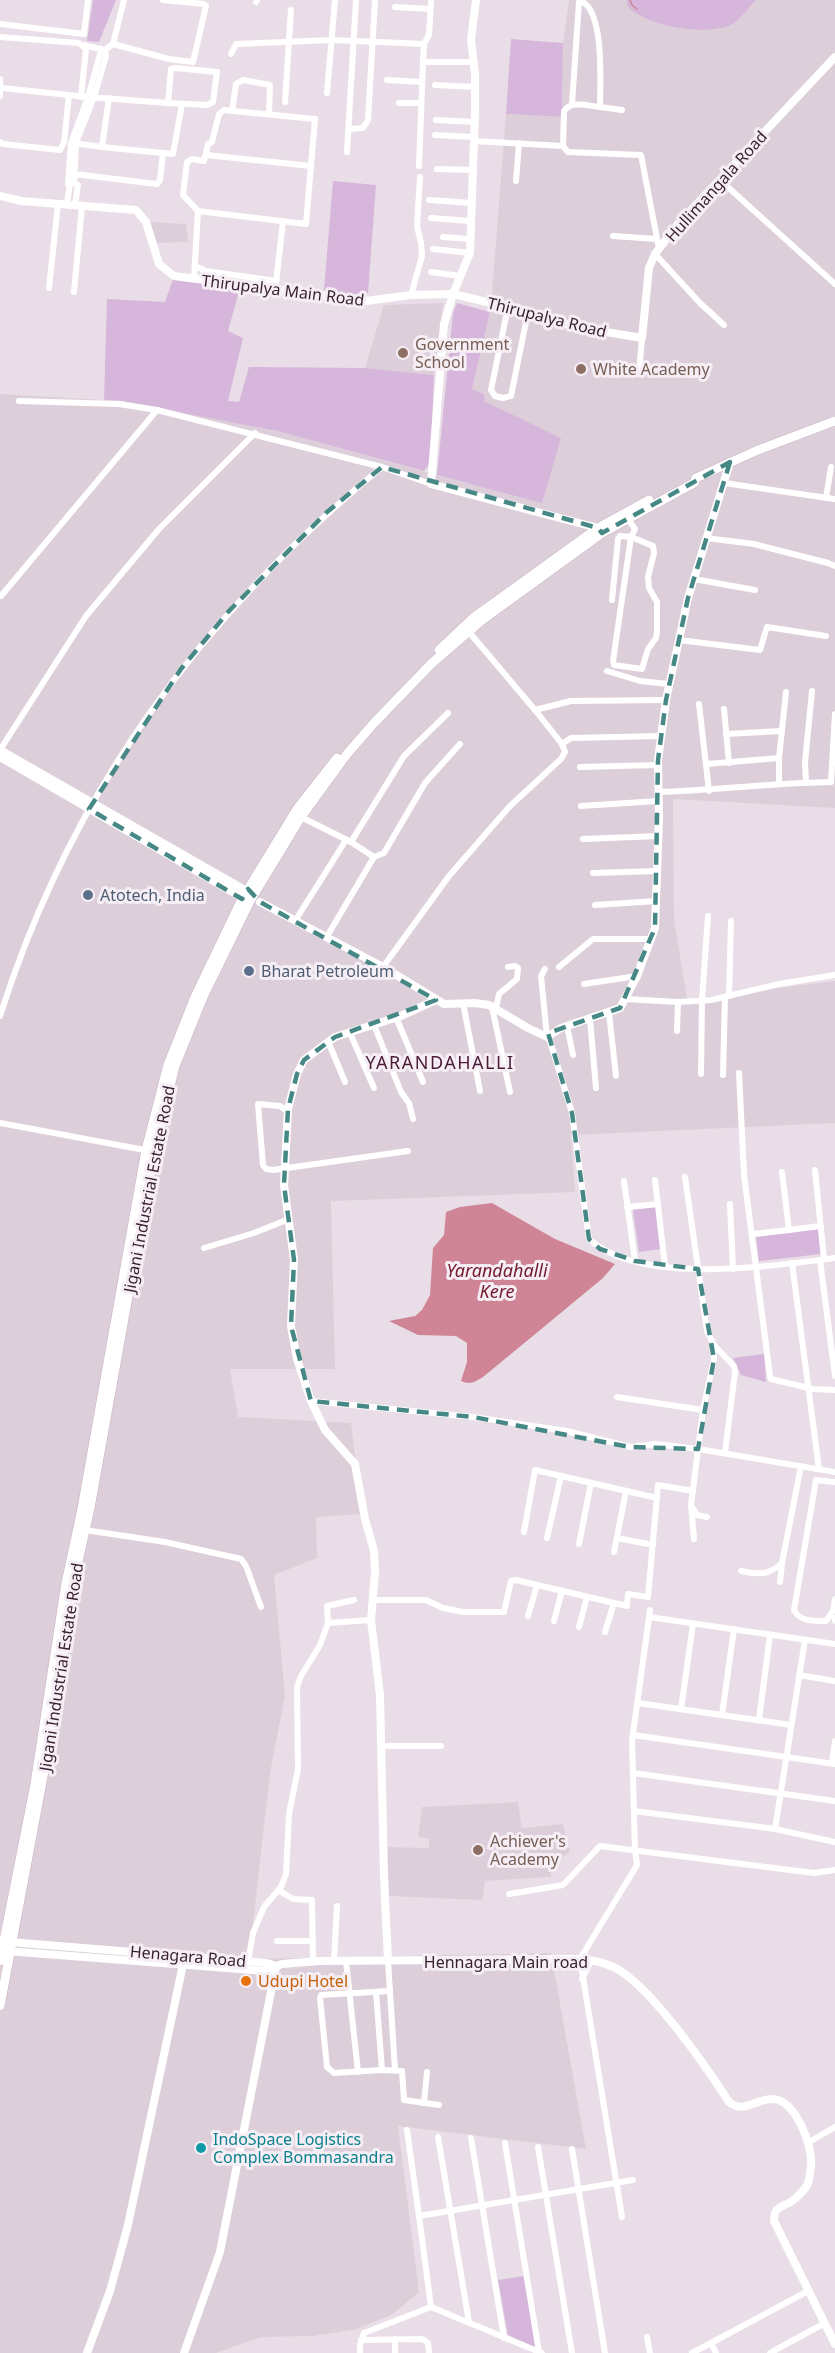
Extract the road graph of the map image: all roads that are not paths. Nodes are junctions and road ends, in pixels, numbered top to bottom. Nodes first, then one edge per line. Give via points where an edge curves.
1 (88, 0) edge
2 (124, 0) edge
3 (163, 0) edge
4 (335, 0) edge
5 (356, 0) edge
6 (375, 0) edge
7 (431, 0) edge
8 (476, 0) edge
9 (395, 7) dead end
10 (430, 9) junction
11 (291, 10) dead end
12 (0, 24) edge
13 (0, 37) edge
14 (332, 40) junction
15 (353, 41) junction
16 (289, 43) junction
17 (373, 43) junction
18 (113, 44) junction
19 (424, 44) junction
20 (83, 45) junction
21 (105, 50) junction
22 (231, 54) dead end
23 (835, 57) edge
24 (423, 62) junction
25 (473, 62) junction
26 (0, 79) edge
27 (387, 81) dead end
28 (422, 82) junction
29 (435, 85) dead end
30 (475, 87) junction
31 (2, 88) junction
32 (327, 93) dead end
33 (69, 95) junction
34 (0, 96) edge
35 (88, 97) junction
36 (109, 98) junction
37 (285, 102) dead end
38 (168, 103) junction
39 (399, 103) dead end
40 (421, 103) junction
41 (182, 104) junction
42 (572, 105) junction
43 (600, 107) junction
44 (622, 110) dead end
45 (232, 111) junction
46 (269, 114) junction
47 (436, 120) dead end
48 (475, 122) junction
49 (350, 129) junction
50 (435, 135) dead end
51 (475, 139) junction
52 (0, 142) edge
53 (70, 143) junction
54 (519, 143) junction
55 (563, 146) junction
56 (102, 147) junction
57 (347, 152) dead end
58 (164, 153) junction
59 (206, 155) junction
60 (311, 166) junction
61 (419, 166) dead end
62 (437, 169) dead end
63 (473, 170) junction
64 (74, 174) junction
65 (420, 177) dead end
66 (720, 180) junction
67 (516, 181) dead end
68 (71, 184) junction
69 (0, 196) edge
70 (429, 200) dead end
71 (471, 203) junction
72 (71, 205) junction
73 (198, 211) junction
74 (431, 218) dead end
75 (283, 221) junction
76 (470, 221) junction
77 (613, 236) dead end
78 (443, 237) dead end
79 (470, 239) junction
80 (657, 239) junction
81 (433, 249) dead end
82 (657, 252) junction
83 (470, 253) junction
84 (195, 266) junction
85 (430, 272) dead end
86 (460, 276) junction
87 (194, 279) junction
88 (276, 281) junction
89 (835, 284) edge
90 (49, 288) dead end
91 (275, 290) junction
92 (74, 292) dead end
93 (453, 294) junction
94 (411, 295) junction
95 (508, 307) junction
96 (528, 312) junction
97 (724, 325) dead end
98 (642, 338) junction
99 (639, 373) dead end
100 (19, 401) dead end
101 (157, 410) junction
102 (835, 421) edge
103 (255, 433) junction
104 (730, 462) junction
105 (382, 467) junction
106 (831, 467) dead end
107 (696, 478) junction
108 (724, 483) junction
109 (431, 484) junction
110 (826, 498) junction
111 (835, 499) edge
112 (628, 519) junction
113 (600, 531) junction
114 (631, 537) junction
115 (706, 538) junction
116 (835, 566) edge
117 (694, 579) junction
118 (755, 591) dead end
119 (1, 596) edge
120 (612, 600) dead end
121 (469, 632) junction
122 (826, 636) dead end
123 (679, 640) junction
124 (607, 670) dead end
125 (669, 684) junction
126 (812, 691) dead end
127 (786, 692) dead end
128 (666, 700) junction
129 (699, 704) dead end
130 (724, 709) dead end
131 (535, 710) junction
132 (448, 712) dead end
133 (835, 714) edge
134 (782, 731) junction
135 (726, 734) junction
136 (661, 736) junction
137 (460, 744) dead end
138 (562, 744) junction
139 (0, 750) edge
140 (0, 757) edge
141 (780, 758) junction
142 (729, 763) junction
143 (707, 764) junction
144 (658, 765) junction
145 (580, 767) dead end
146 (806, 782) junction
147 (779, 783) junction
148 (709, 791) junction
149 (658, 797) junction
150 (91, 806) junction
151 (581, 806) dead end
152 (301, 817) junction
153 (659, 836) junction
154 (583, 839) dead end
155 (348, 841) junction
156 (374, 857) junction
157 (657, 871) junction
158 (593, 873) dead end
159 (251, 898) junction
160 (657, 901) junction
161 (595, 904) dead end
162 (708, 916) dead end
163 (295, 921) junction
164 (731, 921) dead end
165 (326, 938) junction
166 (652, 939) junction
167 (383, 967) junction
168 (508, 967) dead end
169 (559, 967) dead end
170 (545, 969) dead end
171 (835, 975) edge
172 (638, 976) junction
173 (584, 984) dead end
174 (727, 996) junction
175 (436, 999) junction
176 (626, 999) junction
177 (702, 1000) junction
178 (678, 1002) junction
179 (463, 1003) junction
180 (494, 1007) junction
181 (609, 1013) junction
182 (0, 1016) edge
183 (396, 1017) junction
184 (590, 1019) junction
185 (374, 1025) junction
186 (567, 1026) junction
187 (677, 1031) dead end
188 (350, 1033) junction
189 (547, 1037) junction
190 (328, 1041) junction
191 (573, 1054) dead end
192 (739, 1073) dead end
193 (701, 1074) dead end
194 (723, 1075) dead end
195 (616, 1076) dead end
196 (345, 1082) dead end
197 (423, 1082) dead end
198 (374, 1088) dead end
199 (596, 1088) dead end
200 (480, 1091) dead end
201 (510, 1092) dead end
202 (288, 1112) junction
203 (414, 1119) dead end
204 (0, 1123) edge
205 (150, 1151) junction
206 (408, 1151) dead end
207 (285, 1168) junction
208 (815, 1170) dead end
209 (782, 1172) dead end
210 (685, 1177) dead end
211 (655, 1180) dead end
212 (624, 1181) dead end
213 (658, 1204) junction
214 (730, 1204) dead end
215 (627, 1207) junction
216 (289, 1219) junction
217 (820, 1226) junction
218 (789, 1230) junction
219 (752, 1234) junction
220 (204, 1248) dead end
221 (835, 1258) edge
222 (822, 1259) junction
223 (635, 1261) junction
224 (792, 1263) junction
225 (666, 1266) junction
226 (756, 1267) junction
227 (698, 1269) junction
228 (733, 1269) junction
229 (713, 1343) junction
230 (835, 1376) edge
231 (810, 1388) junction
232 (835, 1390) edge
233 (617, 1396) dead end
234 (311, 1401) junction
235 (703, 1410) junction
236 (698, 1449) junction
237 (725, 1453) junction
238 (801, 1466) junction
239 (819, 1469) junction
240 (827, 1471) junction
241 (835, 1472) edge
242 (561, 1476) junction
243 (826, 1480) junction
244 (835, 1482) edge
245 (591, 1483) junction
246 (626, 1491) junction
247 (693, 1491) junction
248 (657, 1498) junction
249 (691, 1505) junction
250 (708, 1517) dead end
251 (85, 1530) junction
252 (524, 1532) dead end
253 (547, 1538) dead end
254 (617, 1538) junction
255 (694, 1539) dead end
256 (579, 1544) dead end
257 (653, 1545) junction
258 (614, 1552) dead end
259 (782, 1563) junction
260 (741, 1571) dead end
261 (780, 1582) dead end
262 (537, 1585) junction
263 (562, 1591) junction
264 (587, 1597) junction
265 (835, 1599) edge
266 (354, 1600) dead end
267 (374, 1600) junction
268 (614, 1603) junction
269 (261, 1607) dead end
270 (528, 1616) dead end
271 (371, 1620) junction
272 (554, 1621) dead end
273 (328, 1623) junction
274 (693, 1624) junction
275 (579, 1627) dead end
276 (734, 1629) junction
277 (605, 1632) dead end
278 (770, 1635) junction
279 (805, 1640) junction
280 (835, 1644) edge
281 (799, 1676) junction
282 (835, 1681) edge
283 (638, 1703) junction
284 (681, 1709) junction
285 (722, 1715) junction
286 (759, 1720) junction
287 (791, 1725) junction
288 (633, 1735) junction
289 (835, 1741) edge
290 (381, 1746) junction
291 (441, 1746) dead end
292 (786, 1757) junction
293 (834, 1764) edge
294 (633, 1773) junction
295 (781, 1793) junction
296 (835, 1801) edge
297 (634, 1811) junction
298 (775, 1829) junction
299 (835, 1842) edge
300 (635, 1850) junction
301 (835, 1870) edge
302 (278, 1890) junction
303 (509, 1894) dead end
304 (337, 1906) dead end
305 (277, 1941) dead end
306 (313, 1941) junction
307 (4, 1949) edge
308 (580, 1959) junction
309 (184, 1960) junction
310 (334, 1961) junction
311 (346, 1961) junction
312 (388, 1961) junction
313 (591, 1961) junction
314 (248, 1962) junction
315 (313, 1962) junction
316 (276, 1966) junction
317 (582, 1979) junction
318 (375, 1992) junction
319 (390, 1992) junction
320 (350, 1993) junction
321 (0, 2006) edge
322 (382, 2070) junction
323 (395, 2070) junction
324 (357, 2072) junction
325 (427, 2072) dead end
326 (424, 2103) junction
327 (439, 2105) dead end
328 (835, 2127) edge
329 (407, 2130) dead end
330 (438, 2137) dead end
331 (471, 2138) dead end
332 (809, 2142) junction
333 (505, 2143) dead end
334 (538, 2147) dead end
335 (572, 2149) dead end
336 (633, 2180) dead end
337 (616, 2182) junction
338 (579, 2188) junction
339 (547, 2194) junction
340 (514, 2200) junction
341 (483, 2204) junction
342 (450, 2210) junction
343 (419, 2216) junction
344 (622, 2217) dead end
345 (808, 2290) junction
346 (431, 2307) junction
347 (469, 2322) junction
348 (825, 2323) junction
349 (647, 2337) dead end
350 (504, 2338) junction
351 (395, 2339) junction
352 (361, 2340) junction
353 (711, 2343) junction
354 (835, 2344) edge
355 (540, 2352) edge
356 (87, 2353) edge
357 (184, 2353) edge
358 (360, 2353) edge
359 (395, 2353) edge
360 (429, 2353) edge
361 (572, 2353) edge
362 (605, 2353) edge
363 (650, 2353) edge
364 (692, 2353) edge
365 (716, 2353) edge
366 (770, 2353) edge

1 - 12 street via 84,34
2 - 18 street
3 - 18 street via 206,6 193,62
4 - 14 street
5 - 15 street
6 - 17 street
7 - 10 street
8 - 25 street via 471,40
9 - 10 street
10 - 19 street via 429,35
11 - 16 street
13 - 20 street
14 - 15 street
14 - 16 street
14 - 32 street
15 - 17 street
15 - 49 street
16 - 22 street via 236,44
16 - 37 street
17 - 19 street
17 - 49 street via 367,123 363,128
18 - 21 street
19 - 24 street
20 - 21 street
20 - 35 street
21 - 35 street
23 - 66 street, Hullimangala Road
24 - 25 street
24 - 28 street
25 - 30 street
26 - 31 street
27 - 28 street
28 - 40 street
29 - 30 street
30 - 48 street
31 - 33 street
31 - 34 street
33 - 35 street
33 - 53 street
35 - 36 street
35 - 53 street
36 - 38 street
36 - 56 street
38 - 41 street
38 - 41 street via 171,69 218,72 213,102
39 - 40 street
40 - 61 street
41 - 58 street via 173,154
42 - 43 street
42 - 43 street via 581,1 587,4 598,30
42 - 55 street via 564,111
43 - 44 street
45 - 46 street
45 - 46 street via 236,84 243,80 270,85
45 - 59 street via 219,114
46 - 60 street via 315,119
47 - 48 street
48 - 51 street
49 - 57 street
50 - 51 street
51 - 54 street
51 - 63 street
52 - 53 street via 55,151
53 - 56 street
53 - 64 street
53 - 68 street
54 - 55 street
54 - 67 street
55 - 80 street via 568,152 641,155
56 - 58 street
58 - 64 street via 157,184
59 - 60 street
59 - 73 street via 204,161 187,162 183,185 183,195
60 - 75 street via 306,224
62 - 63 street
63 - 71 street
64 - 68 street
65 - 94 street via 417,226 422,256
66 - 82 street, Hullimangala Road
66 - 89 street
68 - 72 street via 78,186
69 - 72 street, Thirupalya Main Road
70 - 71 street
71 - 76 street
72 - 87 street, Thirupalya Main Road via 136,210 146,222 159,264 174,276
72 - 90 street
72 - 92 street
73 - 75 street
73 - 84 street
74 - 76 street
75 - 88 street
76 - 79 street
77 - 80 street
78 - 79 street
79 - 83 street
80 - 82 street
81 - 83 street
82 - 97 street
82 - 98 street, Hullimangala Road via 649,268
83 - 86 street
84 - 87 street
84 - 88 street
85 - 86 street
86 - 93 street
87 - 91 street, Thirupalya Main Road
88 - 91 street
91 - 94 street, Thirupalya Main Road via 366,301
93 - 94 street, Thirupalya Main Road
93 - 95 street, Thirupalya Road
93 - 109 street via 444,324
95 - 96 street, Thirupalya Road
95 - 96 street via 491,390 503,398 511,396
96 - 98 street, Thirupalya Road via 576,327
98 - 99 street, Hullimangala Road
100 - 101 street via 119,404
101 - 103 street
101 - 119 street
102 - 104 main road, Jigani Industrial Estate Road
103 - 105 street
103 - 139 street via 159,529 86,616
104 - 107 main road, Jigani Industrial Estate Road
104 - 108 street
105 - 109 street
105 - 150 street via 327,512 229,611 174,678
106 - 110 street
107 - 112 main road, Jigani Industrial Estate Road via 694,483
107 - 113 main road, Jigani Industrial Estate Road
108 - 110 street
108 - 115 street
109 - 113 street
110 - 111 street
112 - 113 main road, Jigani Industrial Estate Road
112 - 114 street via 635,529
113 - 121 main road, Jigani Industrial Estate Road
113 - 159 main road, Jigani Industrial Estate Road via 473,618 369,720 297,809
114 - 114 street via 653,546 654,553 648,577 657,602 656,638 642,669 617,667 613,661
114 - 120 street via 618,539
115 - 116 street via 754,544
115 - 117 street
117 - 118 street
117 - 123 street
121 - 131 street
121 - 152 main road, Jigani Industrial Estate Road via 432,663 374,723
122 - 123 street via 767,627 760,650
123 - 125 street
124 - 125 street via 630,679
125 - 128 street
126 - 146 street
127 - 134 street
128 - 131 street via 571,700
128 - 136 street
129 - 143 street
130 - 135 street
131 - 138 street
132 - 155 street via 404,756
133 - 146 street via 831,782
134 - 135 street
134 - 141 street
135 - 142 street
136 - 138 street via 571,738
136 - 144 street
137 - 156 street via 425,783 384,853
138 - 167 street via 565,752 561,759 510,806 449,876
139 - 150 street
140 - 150 street
141 - 142 street
141 - 147 street
142 - 143 street
143 - 148 street
144 - 145 street
144 - 149 street
146 - 147 street
147 - 148 street
148 - 149 street
149 - 151 street
149 - 153 street
150 - 159 street
150 - 182 street via 38,911
152 - 155 street
152 - 159 main road, Jigani Industrial Estate Road
153 - 154 street
153 - 157 street
155 - 156 street
155 - 163 street
156 - 165 street
157 - 158 street
157 - 160 street
159 - 163 street
159 - 205 main road, Jigani Industrial Estate Road via 195,997 168,1065
160 - 161 street
160 - 166 street
162 - 177 street
163 - 165 street
164 - 174 street
165 - 167 street
166 - 169 street via 593,939
166 - 172 street
167 - 175 street
168 - 180 street via 518,968 517,979 499,994
170 - 189 street via 541,976
171 - 174 street
172 - 173 street
172 - 176 street
174 - 177 street
174 - 194 street
175 - 179 street via 444,1004
175 - 183 street
176 - 178 street
176 - 181 street via 620,1008
177 - 178 street
177 - 193 street
178 - 187 street
179 - 180 street
179 - 200 street
180 - 189 street
180 - 201 street
181 - 184 street
181 - 195 street
183 - 185 street
183 - 197 street
184 - 186 street
184 - 199 street
185 - 188 street
185 - 203 street
186 - 189 street
186 - 191 street
188 - 190 street
188 - 198 street
189 - 223 street via 572,1113 589,1239 600,1249
190 - 196 street
190 - 202 street via 304,1060
192 - 219 street via 742,1150
202 - 207 street
202 - 207 street via 280,1106 258,1104 263,1165 273,1170
204 - 205 street
205 - 251 main road, Jigani Industrial Estate Road
205 - 307 main road, Jigani Industrial Estate Road via 66,1583 35,1784
206 - 207 street
207 - 216 street
208 - 217 street
209 - 218 street
210 - 227 street
211 - 213 street
212 - 215 street
213 - 215 street
213 - 225 street
214 - 228 street
215 - 223 street
216 - 220 street
216 - 234 street via 294,1260 291,1326
217 - 218 street
217 - 222 street
218 - 219 street
219 - 226 street
221 - 222 street
222 - 224 street
222 - 230 street
223 - 225 street
224 - 226 street
224 - 231 street
225 - 227 street
226 - 228 street
226 - 231 street via 771,1379
227 - 228 street
227 - 229 street via 707,1331
229 - 235 street via 714,1359
229 - 237 street via 735,1372
231 - 232 street
231 - 239 street
233 - 235 street
234 - 236 street via 473,1417 567,1431 630,1447 656,1444
234 - 267 street via 325,1430 355,1464 374,1551
235 - 236 street
236 - 237 street
236 - 247 street
237 - 238 street
238 - 239 street
238 - 259 street
239 - 240 street
240 - 241 street
240 - 243 street
242 - 245 street
242 - 252 street via 535,1470
242 - 253 street
243 - 244 street
243 - 265 street via 816,1480 794,1610 804,1619 826,1621
245 - 246 street
245 - 256 street
246 - 248 street
246 - 254 street
247 - 248 street via 658,1485
247 - 249 street
248 - 257 street
249 - 250 street via 697,1515
249 - 255 street
251 - 269 street via 241,1559
251 - 307 main road, Jigani Industrial Estate Road via 73,1584 53,1723
254 - 257 street
254 - 258 street
257 - 268 street via 648,1597 628,1594 627,1606
259 - 260 street via 755,1575
259 - 261 street
262 - 263 street
262 - 267 street via 511,1581 504,1612 464,1612 426,1600
262 - 270 street
263 - 264 street
263 - 272 street
264 - 268 street
264 - 275 street
266 - 273 street via 327,1606
267 - 271 street
268 - 277 street
271 - 273 street
271 - 290 street via 380,1695
273 - 302 street via 297,1687 298,1769 286,1874
274 - 276 street
274 - 283 street via 650,1614
274 - 284 street
276 - 278 street
276 - 285 street
278 - 279 street
278 - 286 street
279 - 280 street
279 - 281 street
281 - 282 street
281 - 287 street
283 - 284 street
283 - 288 street
284 - 285 street
285 - 286 street
286 - 287 street
287 - 292 street
288 - 292 street
288 - 294 street
289 - 293 street
290 - 291 street
290 - 312 street
292 - 293 street
292 - 295 street
294 - 295 street
294 - 297 street
295 - 296 street
295 - 298 street
297 - 298 street
297 - 300 street
298 - 299 street
300 - 301 street via 814,1873
300 - 303 street via 600,1846 563,1885
300 - 308 street via 637,1865
302 - 306 street via 293,1899 312,1900
302 - 314 street via 264,1907
304 - 310 street
305 - 306 street
306 - 315 street
307 - 309 street, Henagara Road
307 - 321 main road, Jigani Industrial Estate Road
308 - 312 street, Hennagara Main road
308 - 313 street, Hennagara Main road
308 - 317 street
309 - 314 street, Henagara Road
309 - 316 street, Henagara Road via 265,1971
309 - 356 street via 128,2225
310 - 311 street, Hennagara Main road
310 - 315 street, Hennagara Main road
311 - 312 street, Hennagara Main road
311 - 320 street
312 - 319 street
313 - 317 street
313 - 332 street, Hennagara Main road via 612,1966 641,1987 735,2107 773,2099 788,2104
314 - 316 street, Henagara Road
315 - 316 street, Hennagara Main road
316 - 357 street via 220,2252
317 - 337 street
318 - 319 street
318 - 320 street
318 - 322 street
319 - 323 street
320 - 324 street
320 - 324 street via 325,1994 320,1998 327,2067 334,2073
322 - 323 street
322 - 324 street
323 - 326 street via 402,2071 404,2100
325 - 326 street
326 - 327 street
328 - 332 street
329 - 343 street
330 - 342 street
331 - 341 street
332 - 345 street, Hennagara Main road via 812,2160 808,2186 774,2213 779,2233
333 - 340 street
334 - 339 street
335 - 338 street
336 - 337 street
337 - 338 street
337 - 344 street
338 - 339 street
338 - 362 street
339 - 340 street
339 - 361 street
340 - 341 street
340 - 355 street
341 - 342 street
341 - 350 street
342 - 343 street
342 - 347 street
343 - 346 street
345 - 348 street, Hennagara Main road
345 - 353 street
346 - 347 street
346 - 352 street via 364,2333
347 - 350 street
348 - 354 street, Hennagara Main road
348 - 366 street
349 - 363 street
350 - 355 street
351 - 352 street
351 - 359 street
351 - 360 street via 426,2340
352 - 358 street
353 - 364 street
353 - 365 street

